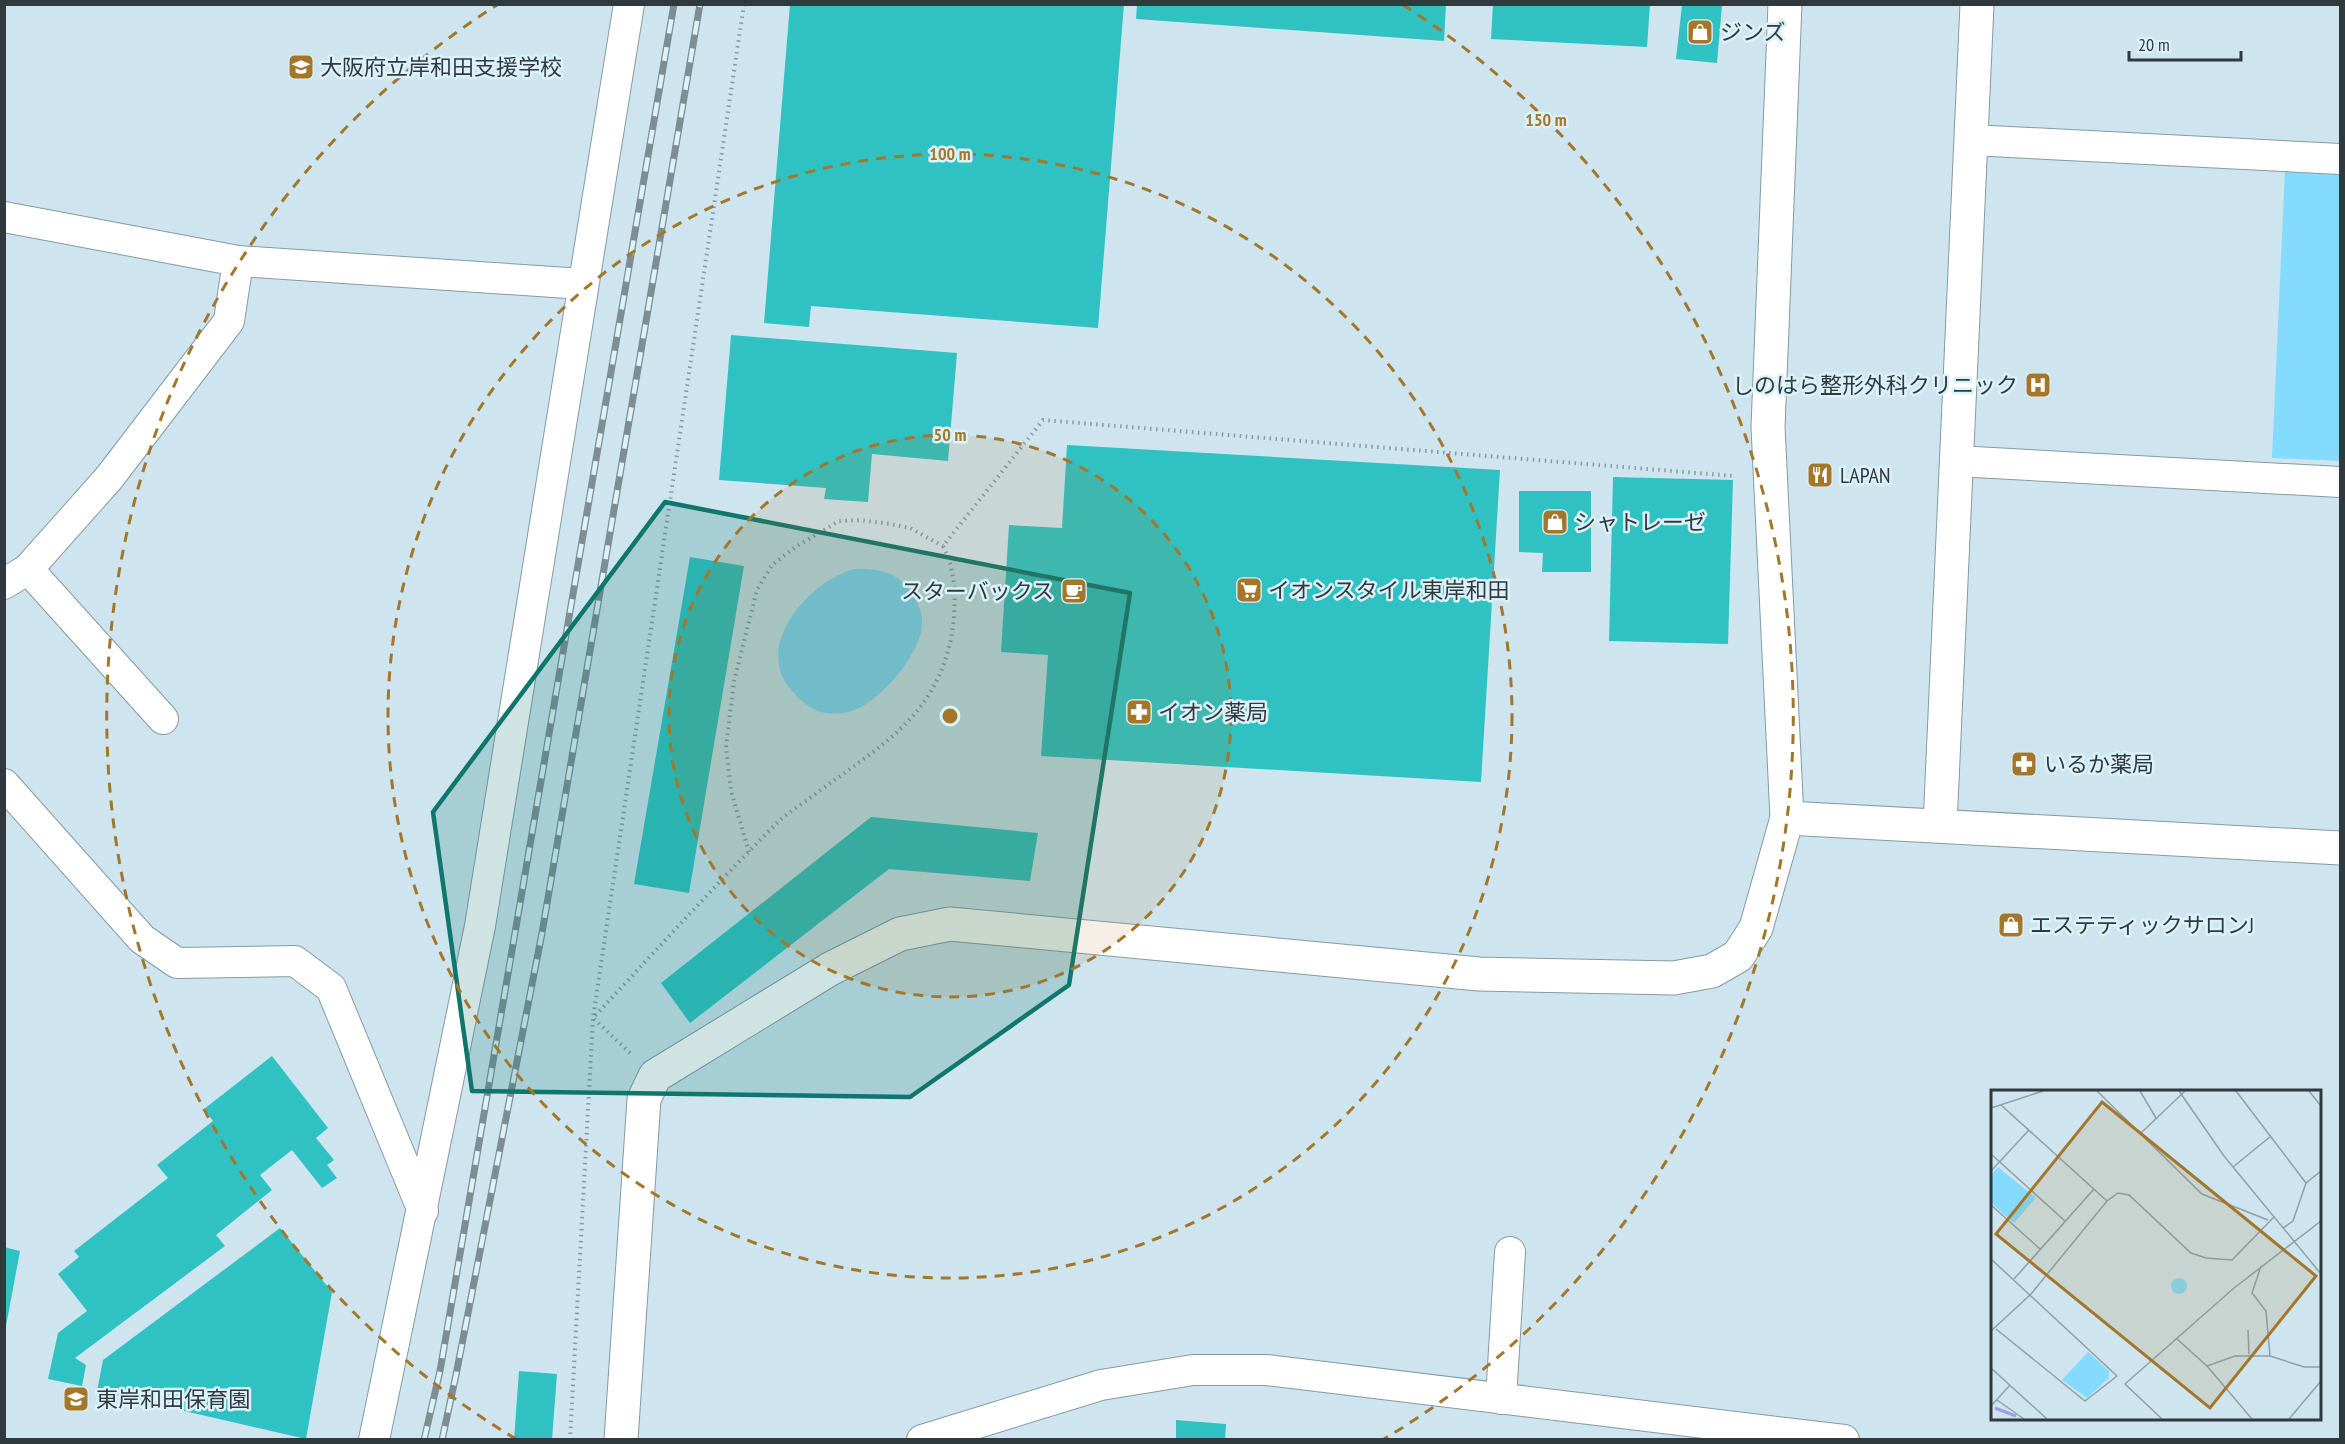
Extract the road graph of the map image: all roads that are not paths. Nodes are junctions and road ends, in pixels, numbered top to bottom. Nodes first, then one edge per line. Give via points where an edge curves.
1 (629, 4) edge
2 (1785, 4) edge
3 (1977, 4) edge
4 (1971, 140) junction
5 (2340, 159) edge
6 (4, 217) edge
7 (238, 261) junction
8 (583, 284) junction
9 (1956, 461) junction
10 (2340, 482) edge
11 (16, 576) edge
12 (163, 719) dead end
13 (4, 784) edge
14 (1787, 818) junction
15 (1940, 826) junction
16 (2340, 848) edge
17 (423, 1211) junction
18 (1510, 1252) dead end
19 (1501, 1399) junction
20 (374, 1440) edge
21 (621, 1440) edge
22 (922, 1440) edge
23 (1844, 1440) edge

1 - 8 street
2 - 14 street via 1768,427
3 - 4 street
4 - 5 street
4 - 9 street
6 - 7 street
7 - 8 street
7 - 11 street via 229,321 110,478
8 - 17 street via 480,926
9 - 10 street
9 - 15 street
11 - 12 street
13 - 17 street via 142,939 177,963 295,961 331,988
14 - 15 street
14 - 21 street via 1756,928 1738,956 1712,972 1674,978 1479,974 951,924 900,934 830,969 655,1076 644,1099
15 - 16 street
17 - 20 street
18 - 19 street
19 - 22 street via 1266,1370 1192,1370 1101,1385
19 - 23 street

